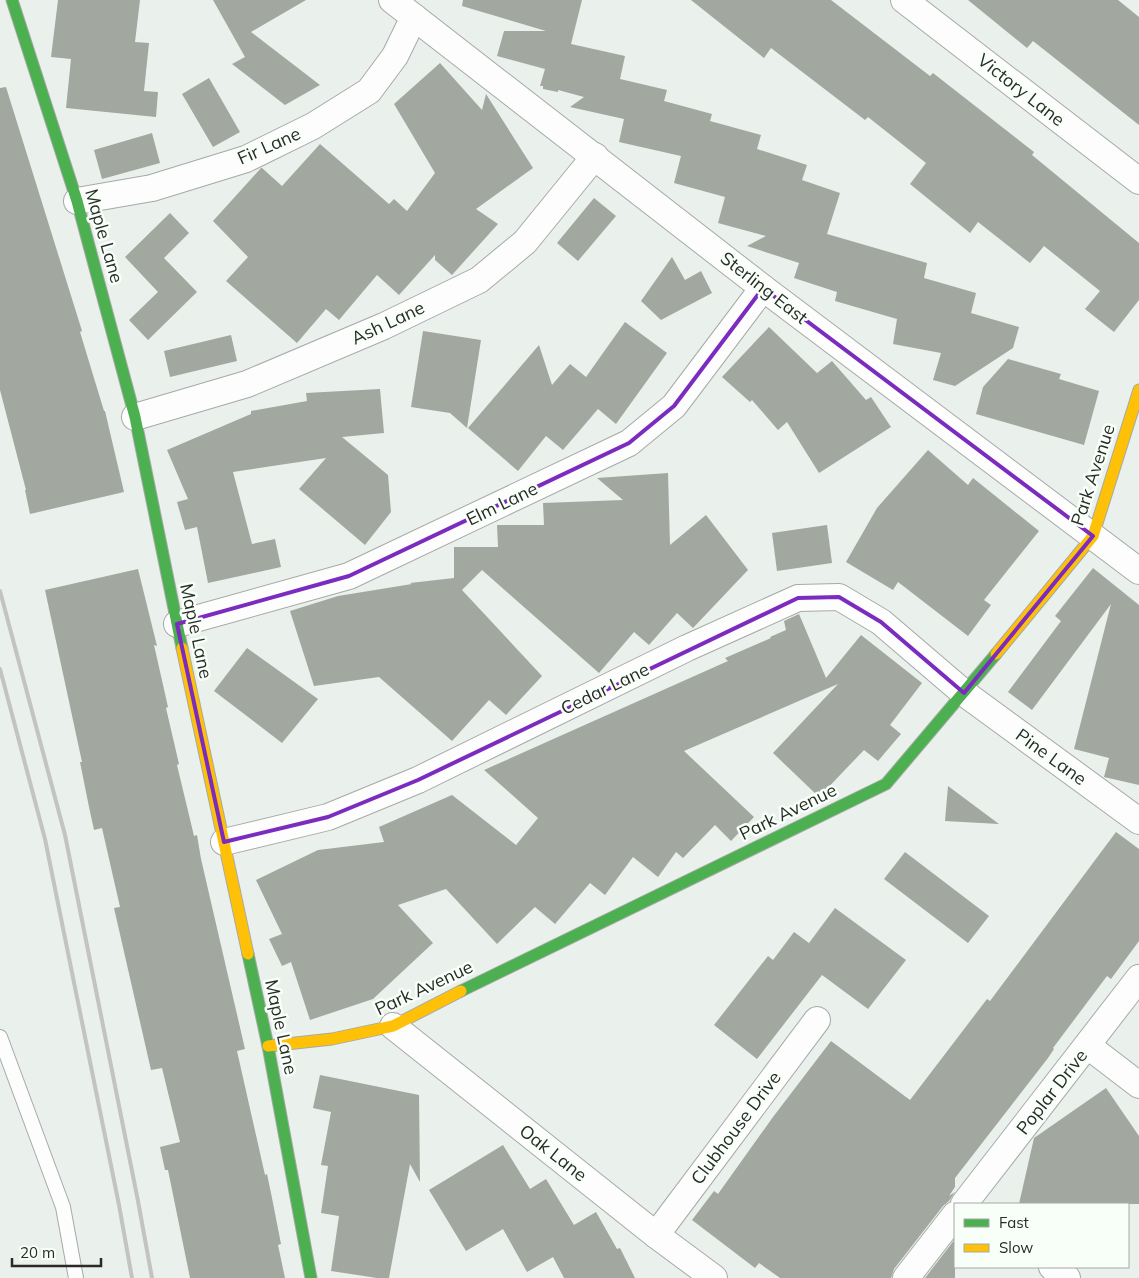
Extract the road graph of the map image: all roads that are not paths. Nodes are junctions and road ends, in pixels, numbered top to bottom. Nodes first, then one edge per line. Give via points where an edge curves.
1 (12, 0) edge
2 (392, 0) edge
3 (904, 0) edge
4 (414, 17) junction
5 (595, 156) junction
6 (1139, 181) edge
7 (77, 201) junction
8 (763, 288) junction
9 (1139, 390) edge
10 (135, 417) junction
11 (1093, 536) junction
12 (1139, 571) edge
13 (177, 624) junction
14 (964, 693) junction
15 (1139, 821) edge
16 (224, 842) junction
17 (1139, 978) edge
18 (817, 1020) dead end
19 (393, 1026) junction
20 (0, 1037) edge
21 (268, 1046) junction
22 (1088, 1046) junction
23 (1139, 1085) edge
24 (966, 1203) edge
25 (954, 1218) edge
26 (656, 1236) junction
27 (1053, 1268) edge
28 (76, 1278) edge
29 (311, 1278) edge
30 (714, 1278) edge
31 (906, 1278) edge
32 (1067, 1278) edge

1 - 7 street, Maple Lane
2 - 4 street, Sterling East
3 - 6 street, Victory Lane
4 - 5 street, Sterling East
4 - 7 street, Fir Lane via 395,56 369,91 313,126 246,159 152,188
5 - 8 street, Sterling East
5 - 10 street, Ash Lane via 525,242 479,280 384,326 247,384
7 - 10 street, Maple Lane
8 - 11 street, Sterling East
8 - 13 street, Elm Lane via 674,406 629,443 349,576
9 - 11 street, Park Avenue
10 - 13 street, Maple Lane
11 - 12 street, Sterling East
11 - 14 street, Park Avenue
13 - 16 street, Maple Lane
14 - 15 street, Pine Lane
14 - 16 street, Cedar Lane via 881,622 839,597 798,598 687,648 418,780 328,817
14 - 19 street, Park Avenue via 886,784
16 - 21 street, Maple Lane
17 - 22 street, Poplar Drive
18 - 26 street, Clubhouse Drive
19 - 21 street, Park Avenue via 332,1039
19 - 26 street, Oak Lane
20 - 28 lane via 64,1207
21 - 29 street, Maple Lane
22 - 23 street
22 - 24 street, Poplar Drive
25 - 31 street, Poplar Drive
26 - 30 street, Oak Lane
27 - 32 street

